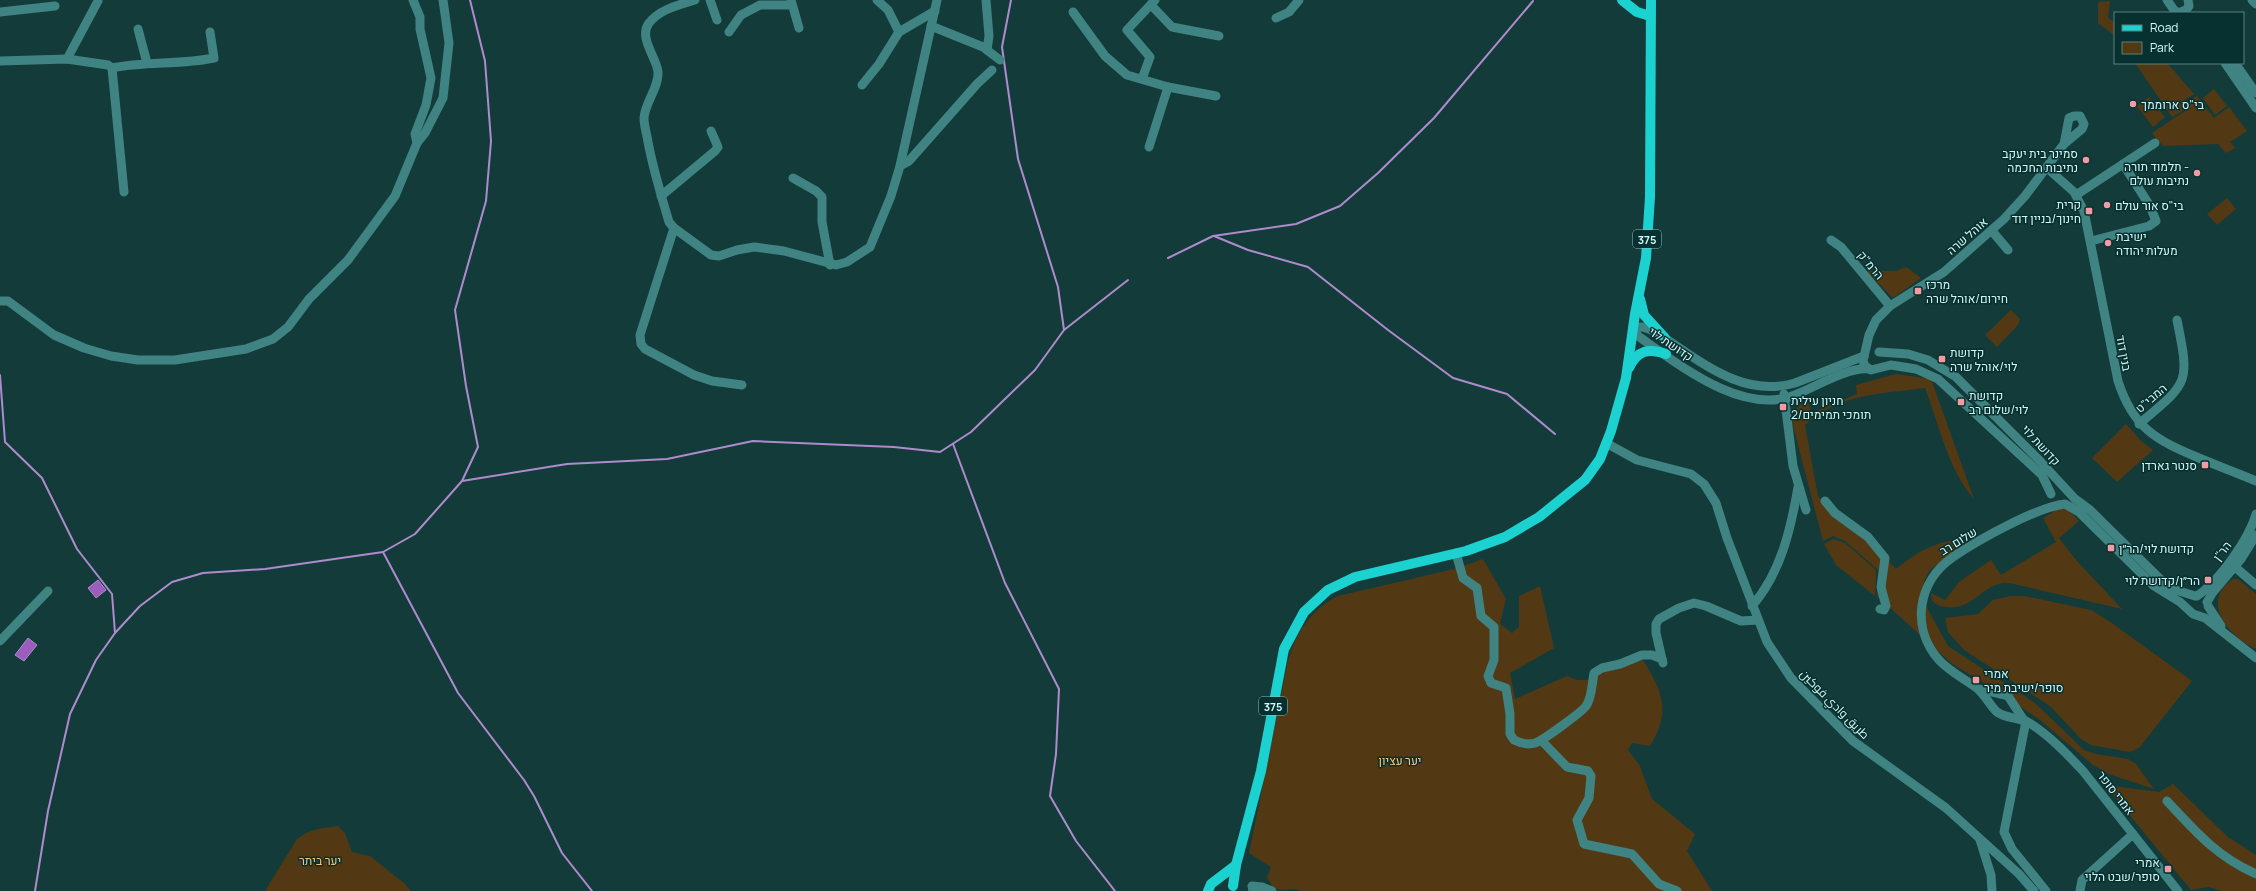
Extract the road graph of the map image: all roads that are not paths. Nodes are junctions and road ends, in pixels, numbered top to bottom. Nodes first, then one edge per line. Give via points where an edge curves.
1 (413, 0) edge
2 (443, 0) edge
3 (664, 0) edge
4 (695, 0) edge
5 (710, 0) edge
6 (877, 0) edge
7 (937, 0) edge
8 (986, 0) edge
9 (1299, 0) edge
10 (1622, 0) edge
11 (1651, 0) edge
12 (2252, 0) edge
13 (98, 1) edge
14 (791, 2) edge
15 (1153, 3) edge
16 (29, 4) edge
17 (2190, 4) edge
18 (2256, 4) edge
19 (55, 6) dead end
20 (2174, 7) edge
21 (665, 10) junction
22 (935, 11) junction
23 (0, 12) edge
24 (1072, 12) dead end
25 (1650, 16) junction
26 (1276, 18) dead end
27 (717, 20) dead end
28 (931, 26) junction
29 (799, 28) dead end
30 (138, 29) dead end
31 (210, 32) dead end
32 (728, 32) dead end
33 (899, 32) junction
34 (1219, 36) dead end
35 (987, 50) junction
36 (67, 60) junction
37 (1000, 60) dead end
38 (0, 61) edge
39 (146, 63) junction
40 (2226, 64) edge
41 (2236, 64) edge
42 (112, 68) junction
43 (992, 70) dead end
44 (1142, 79) junction
45 (862, 85) dead end
46 (1168, 87) junction
47 (2256, 93) edge
48 (1216, 96) dead end
49 (2256, 108) edge
50 (711, 131) dead end
51 (417, 143) junction
52 (2064, 144) dead end
53 (2155, 144) dead end
54 (1149, 147) dead end
55 (2123, 164) junction
56 (900, 166) junction
57 (2047, 168) junction
58 (793, 178) dead end
59 (124, 192) dead end
60 (2076, 195) junction
61 (661, 196) junction
62 (674, 228) junction
63 (1992, 231) junction
64 (1831, 240) dead end
65 (2091, 241) junction
66 (2008, 250) dead end
67 (830, 265) junction
68 (1639, 291) junction
69 (0, 301) edge
70 (1890, 306) junction
71 (2177, 320) dead end
72 (1633, 327) junction
73 (1871, 330) junction
74 (1665, 338) junction
75 (1878, 352) junction
76 (1666, 354) junction
77 (1865, 355) junction
78 (1880, 368) junction
79 (1869, 369) junction
80 (1627, 373) junction
81 (742, 385) dead end
82 (1784, 386) junction
83 (1784, 399) junction
84 (2139, 424) junction
85 (1606, 443) junction
86 (2256, 481) edge
87 (1798, 487) junction
88 (2066, 490) junction
89 (2056, 499) junction
90 (1825, 501) dead end
91 (1806, 510) dead end
92 (2256, 514) edge
93 (2256, 535) edge
94 (1456, 553) junction
95 (2235, 567) junction
96 (2256, 584) edge
97 (48, 592) dead end
98 (2196, 596) junction
99 (2208, 604) junction
100 (1752, 606) junction
101 (1880, 609) dead end
102 (2189, 609) junction
103 (2199, 615) junction
104 (1758, 620) junction
105 (0, 640) edge
106 (2238, 645) junction
107 (2256, 658) edge
108 (1977, 688) junction
109 (2002, 695) junction
110 (2013, 704) junction
111 (1994, 707) junction
112 (2003, 715) junction
113 (2025, 721) junction
114 (1541, 740) junction
115 (2167, 801) dead end
116 (2133, 834) junction
117 (1980, 839) junction
118 (1236, 864) junction
119 (2256, 874) edge
120 (1220, 878) junction
121 (1234, 888) edge
122 (1208, 891) edge
123 (1253, 891) edge
124 (1272, 891) edge
125 (1677, 891) edge
126 (1992, 891) edge
127 (2034, 891) edge
128 (2046, 891) edge
129 (2080, 891) edge
130 (2178, 891) edge

1 - 51 street via 420,17 420,29 431,78 426,105 415,134
2 - 51 street via 449,43 443,98
3 - 21 street
4 - 21 street
5 - 27 street
6 - 33 street via 888,10
7 - 22 street
8 - 35 street via 989,36
9 - 26 street via 1289,12
10 - 25 main road via 1637,12
11 - 25 main road, 375
12 - 18 street
13 - 36 street
14 - 29 street
14 - 32 street via 760,5 741,16
15 - 34 street via 1172,27
15 - 44 street via 1127,30 1150,57
16 - 19 street
16 - 23 street
17 - 20 street via 2184,12
21 - 61 street via 649,23 647,31 650,53 658,71 644,118 653,170
22 - 28 street
22 - 33 street
24 - 44 street via 1113,65 1130,76
25 - 68 main road, 375 via 1650,197 1646,258
28 - 35 street
28 - 56 street
30 - 39 street
31 - 39 street via 214,58
33 - 45 street
35 - 37 street
36 - 38 street
36 - 42 street via 108,65
39 - 42 street
40 - 49 street
41 - 47 street
42 - 59 street
43 - 56 street via 909,162
44 - 46 street
46 - 48 street
46 - 54 street
50 - 61 street via 718,147 715,151
51 - 69 street via 395,196 348,260 309,299 288,327 273,339 246,349 175,360 138,360 84,348 54,335 8,301
52 - 57 street, אוהל שרה
53 - 55 street
55 - 60 street
55 - 65 street via 2150,206 2156,221 2149,226
56 - 67 street via 870,247 847,262
57 - 60 street, בנין דוד
57 - 63 street, אוהל שרה
58 - 67 street via 822,197 822,222
60 - 65 street, בנין דוד via 2084,211
61 - 62 street via 669,222
62 - 67 street via 712,255 719,256 754,247 808,257
62 - 81 street via 640,335 641,344 645,349 694,375 712,381
63 - 66 street
63 - 70 street, אוהל שרה via 1944,272
64 - 70 street, הרמ"ק via 1841,247
65 - 84 street, בנין דוד via 2118,381 2128,408
68 - 72 main road, 375
68 - 74 main road via 1644,315
70 - 73 street, אוהל שרה via 1876,320
71 - 84 street, המבי"ט via 2185,360 2184,377 2177,391
72 - 74 street, קדושת לוי via 1643,327
72 - 76 street, קדושת לוי via 1638,336
72 - 80 main road, 375
73 - 75 street via 1872,340
73 - 77 street, אוהל שרה
74 - 82 street, קדושת לוי via 1706,366 1730,378 1762,387
75 - 77 street via 1870,351
75 - 78 street via 1883,361
75 - 88 street, קדושת לוי via 1919,357 1947,370 1975,394
76 - 80 main road via 1644,351 1635,357
76 - 83 street, קדושת לוי via 1699,377 1725,390 1761,400
77 - 79 street via 1864,364
77 - 82 street, קדושת לוי
78 - 79 street
78 - 89 street, קדושת לוי via 1891,365 1906,367 1938,379 2026,458 2046,480
79 - 83 street, קדושת לוי via 1854,371
80 - 85 main road, 375
82 - 83 street
83 - 87 street via 1789,446
84 - 86 street, בנין דוד via 2172,447
85 - 94 main road, 375 via 1600,459 1585,480 1539,517 1505,537
85 - 100 street, طريق وادي فوکين via 1637,460 1691,474 1704,484 1716,503
87 - 91 street
87 - 100 street via 1791,526 1779,561 1764,592
88 - 89 street via 2068,499
88 - 89 street via 2056,487
88 - 98 street, קדושת לוי via 2160,579 2176,590
89 - 102 street via 2079,512 2154,586
89 - 108 street, שלום רב via 1950,559 1936,572 1924,594 1921,619 1930,647 1946,666
90 - 101 street via 1834,513 1868,537 1885,558 1881,587 1886,606 1884,610
92 - 98 street, הר"ן via 2252,528 2235,555
93 - 95 street, הר"ן
94 - 114 street via 1463,578 1477,588 1481,616 1494,627 1494,660 1488,676 1493,684 1506,688 1510,734 1514,740 1522,743 1534,744
94 - 118 main road, 375 via 1355,577 1328,590 1304,612 1284,649 1261,771
95 - 96 street
95 - 99 street, הר"ן via 2213,592
97 - 105 street
98 - 99 street via 2204,598
98 - 102 street via 2188,603
99 - 103 street via 2206,611
99 - 106 street via 2224,630
100 - 104 street, طريق وادي فوکين
102 - 103 street via 2193,614
103 - 106 street
104 - 114 street via 1741,621 1706,606 1694,604 1679,608 1659,619 1656,633 1663,661 1652,655 1642,655 1597,671 1594,673 1588,705 1582,712
104 - 117 street, طريق وادي فوکين via 1767,642 1782,666 1814,704 1868,753 1935,799
106 - 107 street
108 - 109 street, שלום רב
108 - 111 street, שלום רב
109 - 110 street via 2010,698
109 - 111 street via 1994,701
110 - 112 street via 2009,713
110 - 113 street
111 - 112 street
112 - 113 street
113 - 116 street, אמרי סופר via 2054,742 2083,771
113 - 128 street via 2004,832 2012,849
114 - 125 street via 1561,763 1567,767 1588,771 1591,776 1590,798 1577,820 1584,844 1632,854 1658,884
115 - 119 street via 2186,824 2207,843 2236,865
116 - 129 street via 2082,880
116 - 130 street, אמרי סופר
117 - 126 street via 1991,875
117 - 127 street, طريق وادي فوکين
118 - 120 main road
118 - 121 main road, 375
120 - 121 main road, 375 via 1229,881
120 - 122 main road via 1211,884
123 - 124 street via 1252,886

